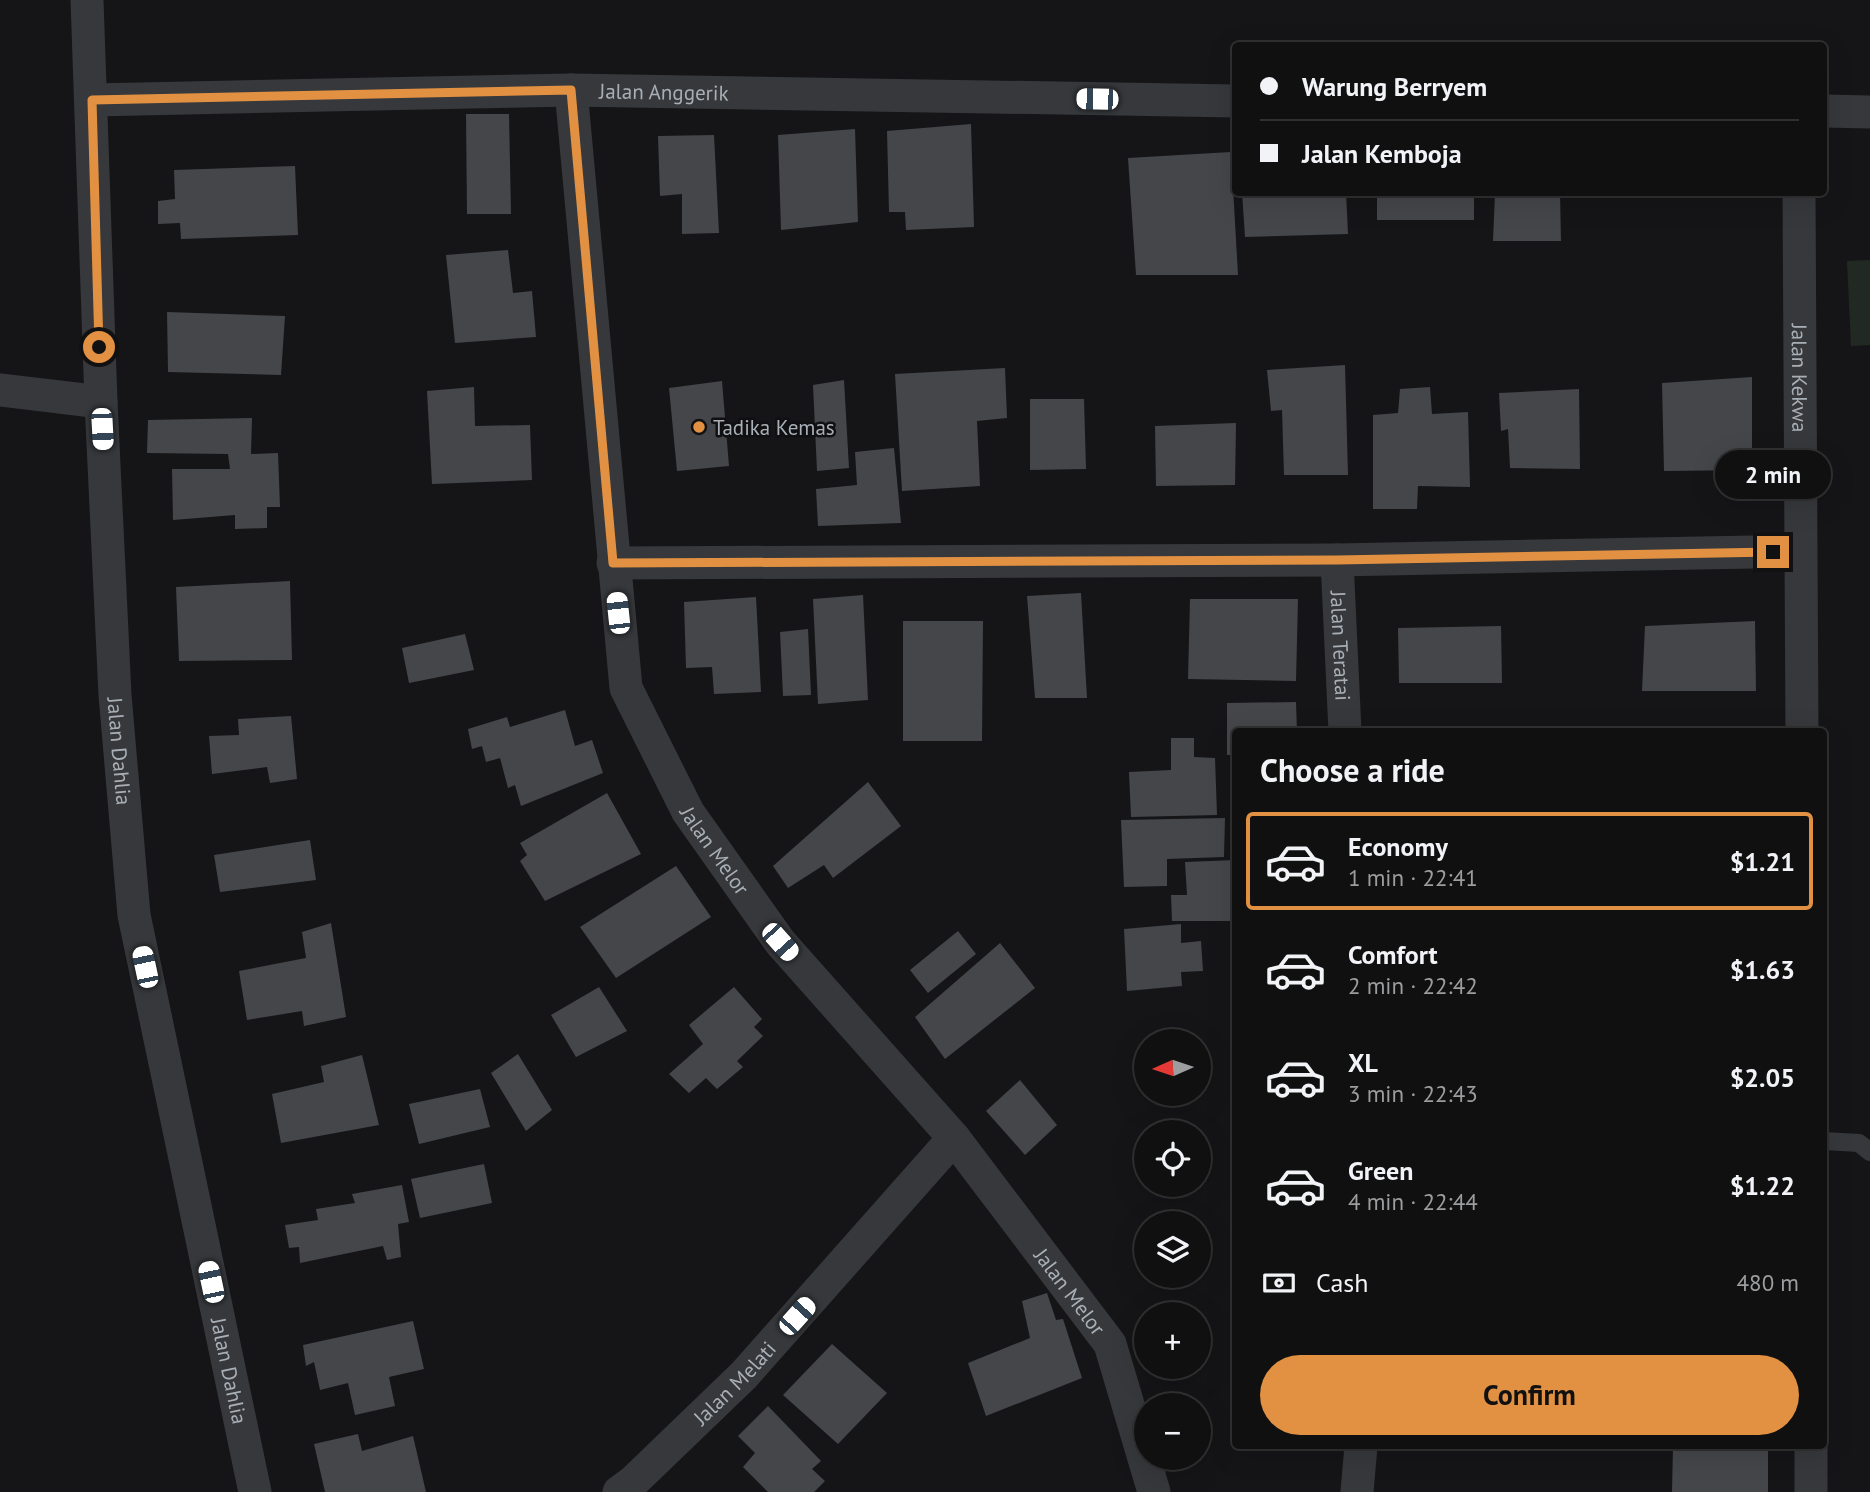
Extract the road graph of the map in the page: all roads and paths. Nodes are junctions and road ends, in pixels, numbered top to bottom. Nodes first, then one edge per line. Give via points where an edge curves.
1 (87, 0) edge
2 (571, 90) junction
3 (92, 100) junction
4 (1232, 101) edge
5 (1827, 111) edge
6 (1870, 112) edge
7 (1799, 196) edge
8 (0, 390) edge
9 (101, 402) junction
10 (1800, 551) junction
11 (1337, 560) junction
12 (613, 563) junction
13 (1345, 728) edge
14 (1802, 728) edge
15 (954, 1138) junction
16 (1827, 1141) edge
17 (1870, 1152) edge
18 (1361, 1449) edge
19 (1811, 1449) edge
20 (255, 1492) edge
21 (619, 1492) edge
22 (1154, 1492) edge
23 (1357, 1492) edge
24 (1811, 1492) edge

1 - 3 street, Jalan Dahlia
2 - 3 street, Jalan Anggerik
2 - 4 street, Jalan Anggerik
2 - 12 street, Jalan Melor
3 - 9 street, Jalan Dahlia
5 - 6 street
7 - 10 street, Jalan Kekwa
8 - 9 street
9 - 20 street, Jalan Dahlia via 115,695 134,915
10 - 11 street
10 - 14 street, Jalan Kekwa
11 - 12 street
11 - 13 street, Jalan Teratai
12 - 15 street, Jalan Melor via 626,688 688,812 780,942
15 - 21 street, Jalan Melati via 744,1376
15 - 22 street, Jalan Melor via 1110,1344
16 - 17 lane via 1859,1143
18 - 23 street
19 - 24 street

